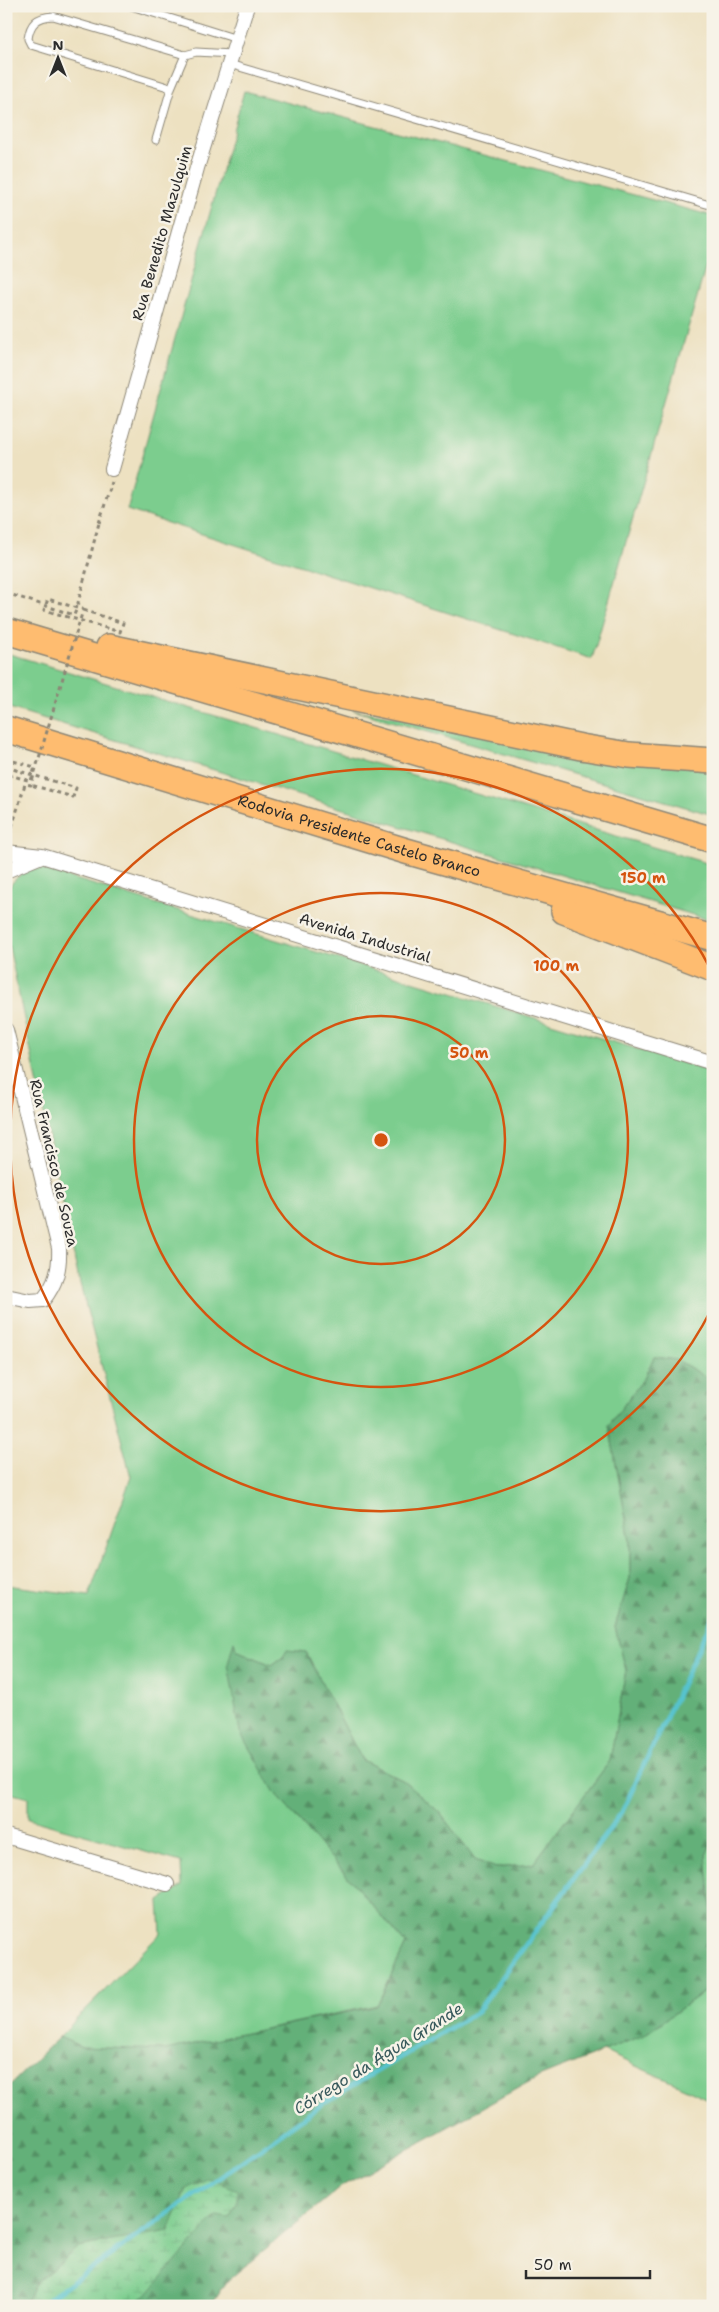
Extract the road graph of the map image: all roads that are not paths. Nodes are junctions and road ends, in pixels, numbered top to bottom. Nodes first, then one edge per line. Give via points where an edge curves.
1 (130, 6) edge
2 (247, 6) edge
3 (143, 8) edge
4 (237, 39) junction
5 (185, 55) junction
6 (231, 59) junction
7 (171, 88) junction
8 (156, 140) dead end
9 (713, 206) edge
10 (112, 469) road end
11 (6, 626) edge
12 (6, 631) edge
13 (6, 729) edge
14 (713, 761) edge
15 (713, 840) edge
16 (406, 850) junction
17 (6, 852) edge
18 (42, 856) junction
19 (6, 871) edge
20 (713, 938) edge
21 (713, 968) edge
22 (6, 1030) edge
23 (713, 1063) edge
24 (6, 1296) edge
25 (6, 1836) edge
26 (167, 1884) dead end

1 - 3 lane
2 - 4 street, Rua Benedito Mazulquim
3 - 4 lane
4 - 6 street, Rua Benedito Mazulquim
5 - 6 lane via 196,52
5 - 7 lane
5 - 7 lane via 63,18 44,17 32,24 28,39 31,45
6 - 9 lane
6 - 10 street, Rua Benedito Mazulquim
7 - 8 lane
11 - 14 highway via 553,742 629,755
12 - 15 highway
13 - 16 highway, Rodovia Presidente Castelo Branco
16 - 20 highway, Rodovia Presidente Castelo Branco
16 - 21 highway
17 - 18 street, Avenida Industrial
18 - 19 street
18 - 23 street, Avenida Industrial
22 - 24 street, Rua Francisco de Souza via 59,1248 56,1280 43,1300 30,1302
25 - 26 street

